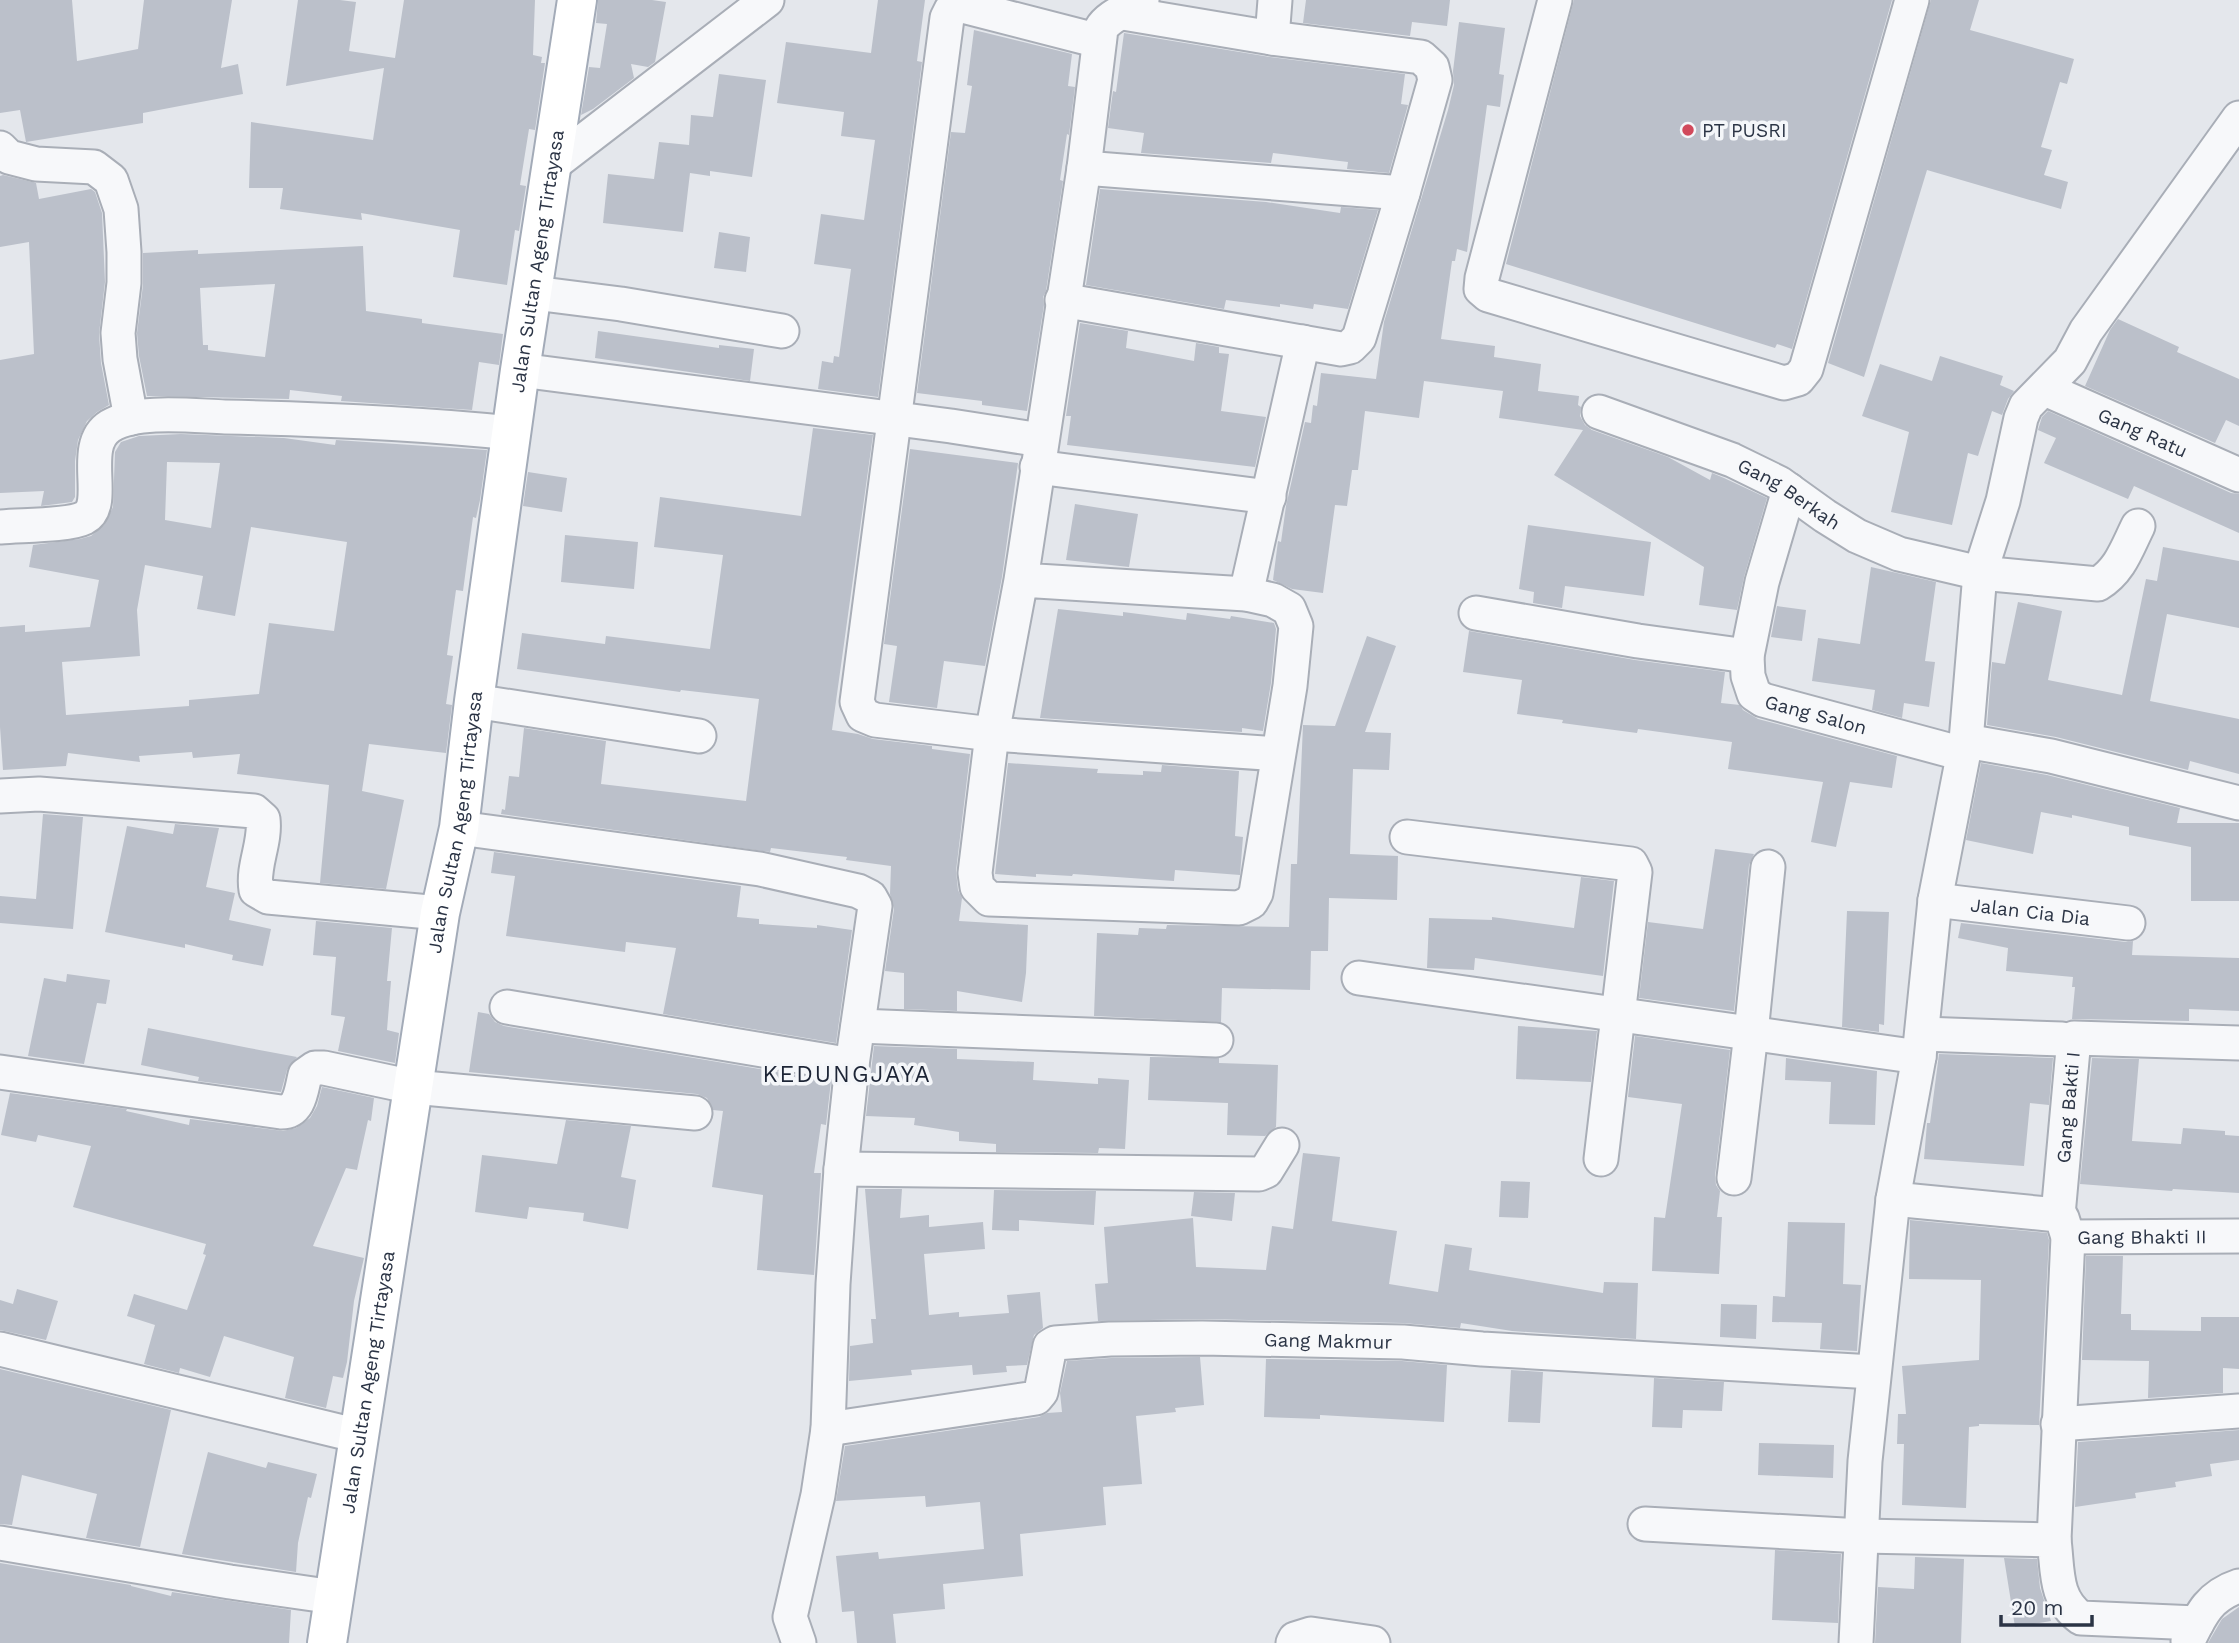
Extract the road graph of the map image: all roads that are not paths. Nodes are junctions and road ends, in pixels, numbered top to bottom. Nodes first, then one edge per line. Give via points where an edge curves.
1 (577, 0) edge
2 (767, 0) edge
3 (1275, 0) edge
4 (1555, 0) edge
5 (1912, 0) edge
6 (1133, 6) edge
7 (1272, 38) junction
8 (1099, 41) junction
9 (2239, 118) edge
10 (0, 148) edge
11 (551, 166) junction
12 (1084, 167) junction
13 (1403, 193) junction
14 (534, 293) junction
15 (1062, 300) junction
16 (782, 331) dead end
17 (1303, 342) junction
18 (520, 370) junction
19 (2045, 389) junction
20 (1599, 412) dead end
21 (131, 418) junction
22 (893, 418) junction
23 (512, 433) junction
24 (1039, 454) junction
25 (2239, 475) edge
26 (1789, 490) junction
27 (1269, 497) junction
28 (2138, 526) dead end
29 (0, 527) edge
30 (1979, 573) junction
31 (1021, 580) junction
32 (1246, 594) junction
33 (1476, 613) dead end
34 (1746, 656) junction
35 (474, 701) junction
36 (992, 734) junction
37 (699, 736) dead end
38 (1965, 748) junction
39 (1278, 754) junction
40 (0, 796) edge
41 (2239, 803) edge
42 (459, 828) junction
43 (1407, 837) dead end
44 (1768, 867) dead end
45 (1935, 900) junction
46 (440, 913) junction
47 (2128, 923) dead end
48 (1359, 978) dead end
49 (507, 1006) dead end
50 (1619, 1015) junction
51 (858, 1026) junction
52 (1751, 1033) junction
53 (2062, 1039) dead end
54 (1216, 1040) dead end
55 (2239, 1043) edge
56 (1920, 1045) junction
57 (852, 1065) junction
58 (0, 1073) edge
59 (413, 1087) junction
60 (695, 1113) dead end
61 (1282, 1145) dead end
62 (1601, 1159) dead end
63 (841, 1169) junction
64 (1734, 1178) dead end
65 (1893, 1199) junction
66 (2063, 1226) junction
67 (2239, 1236) edge
68 (0, 1349) edge
69 (1873, 1372) junction
70 (2239, 1411) edge
71 (2059, 1424) junction
72 (828, 1429) junction
73 (359, 1436) junction
74 (1645, 1524) dead end
75 (1862, 1536) junction
76 (2054, 1540) junction
77 (0, 1543) edge
78 (2239, 1586) edge
79 (334, 1597) junction
80 (2192, 1633) edge
81 (327, 1643) edge
82 (799, 1643) edge
83 (1293, 1643) edge
84 (1373, 1643) edge
85 (1856, 1643) edge

1 - 11 main road, Jalan Sultan Ageng Tirtayasa
2 - 11 street
3 - 7 street
4 - 5 street via 1481,289 1784,383 1798,379 1806,369
6 - 7 street
6 - 8 street via 1105,22
7 - 13 street via 1421,57 1432,67 1435,80
8 - 12 street
8 - 22 street via 959,5 951,10
9 - 19 street via 2086,331 2070,361
10 - 21 street via 9,157 36,164 94,167 111,180 121,209 124,284 118,333
11 - 14 main road, Jalan Sultan Ageng Tirtayasa
12 - 13 street
12 - 15 street
13 - 17 street via 1359,338 1342,349
14 - 16 street
14 - 18 main road, Jalan Sultan Ageng Tirtayasa
15 - 17 street
15 - 24 street
17 - 27 street
18 - 22 street
18 - 23 main road, Jalan Sultan Ageng Tirtayasa
19 - 25 street, Gang Ratu
19 - 30 street via 2026,406 2021,418 2003,501
20 - 26 street, Gang Berkah via 1732,460
21 - 23 street via 311,419
21 - 29 street via 109,426 98,437 94,505 85,518
22 - 24 street
22 - 36 street via 857,702 863,715 875,720
23 - 35 main road, Jalan Sultan Ageng Tirtayasa
24 - 27 street
24 - 31 street
26 - 30 street, Gang Berkah via 1857,536 1899,554
26 - 34 street, Gang Salon
27 - 32 street
28 - 30 street, Gang Berkah via 2119,566 2098,584
30 - 38 street
31 - 32 street
31 - 36 street
32 - 39 street via 1289,609 1296,626
33 - 34 street
34 - 38 street, Gang Salon via 1754,694 1763,700
35 - 37 street
35 - 42 main road, Jalan Sultan Ageng Tirtayasa
36 - 39 street
36 - 39 street via 975,873 977,887 989,899 1238,908 1251,902
38 - 41 street, Gang Salon via 2051,756
38 - 45 street
40 - 46 street via 39,794 254,811 263,819 265,831 254,878 256,890 268,897
42 - 46 main road, Jalan Sultan Ageng Tirtayasa
42 - 51 street via 761,869 865,894 875,906
43 - 50 street via 1631,864 1635,872
44 - 52 street
45 - 47 street, Jalan Cia Dia
45 - 56 street
46 - 59 main road, Jalan Sultan Ageng Tirtayasa
48 - 50 street
49 - 57 street
50 - 52 street
50 - 62 street
51 - 54 street
51 - 57 street
52 - 56 street
52 - 64 street
53 - 56 street
55 - 66 street, Gang Bakti I via 2074,1038
56 - 65 street
57 - 63 street
58 - 59 street via 281,1112 297,1105 305,1075 315,1068
59 - 60 street
59 - 73 main road, Jalan Sultan Ageng Tirtayasa
61 - 63 street via 1266,1171 1259,1174
63 - 72 street
65 - 66 street, Gang Bhakti II
65 - 69 street
66 - 67 street, Gang Bhakti II
66 - 71 street
68 - 73 street
69 - 72 street, Gang Makmur via 1403,1342 1110,1339 1050,1346 1036,1398
69 - 75 street
70 - 71 street
71 - 76 street
72 - 82 street via 790,1617
73 - 79 main road, Jalan Sultan Ageng Tirtayasa
74 - 75 street
75 - 76 street
75 - 85 street
76 - 80 street via 2061,1595 2081,1618
77 - 79 street
78 - 80 street via 2208,1605
79 - 81 main road, Jalan Sultan Ageng Tirtayasa
83 - 84 street via 1311,1634

